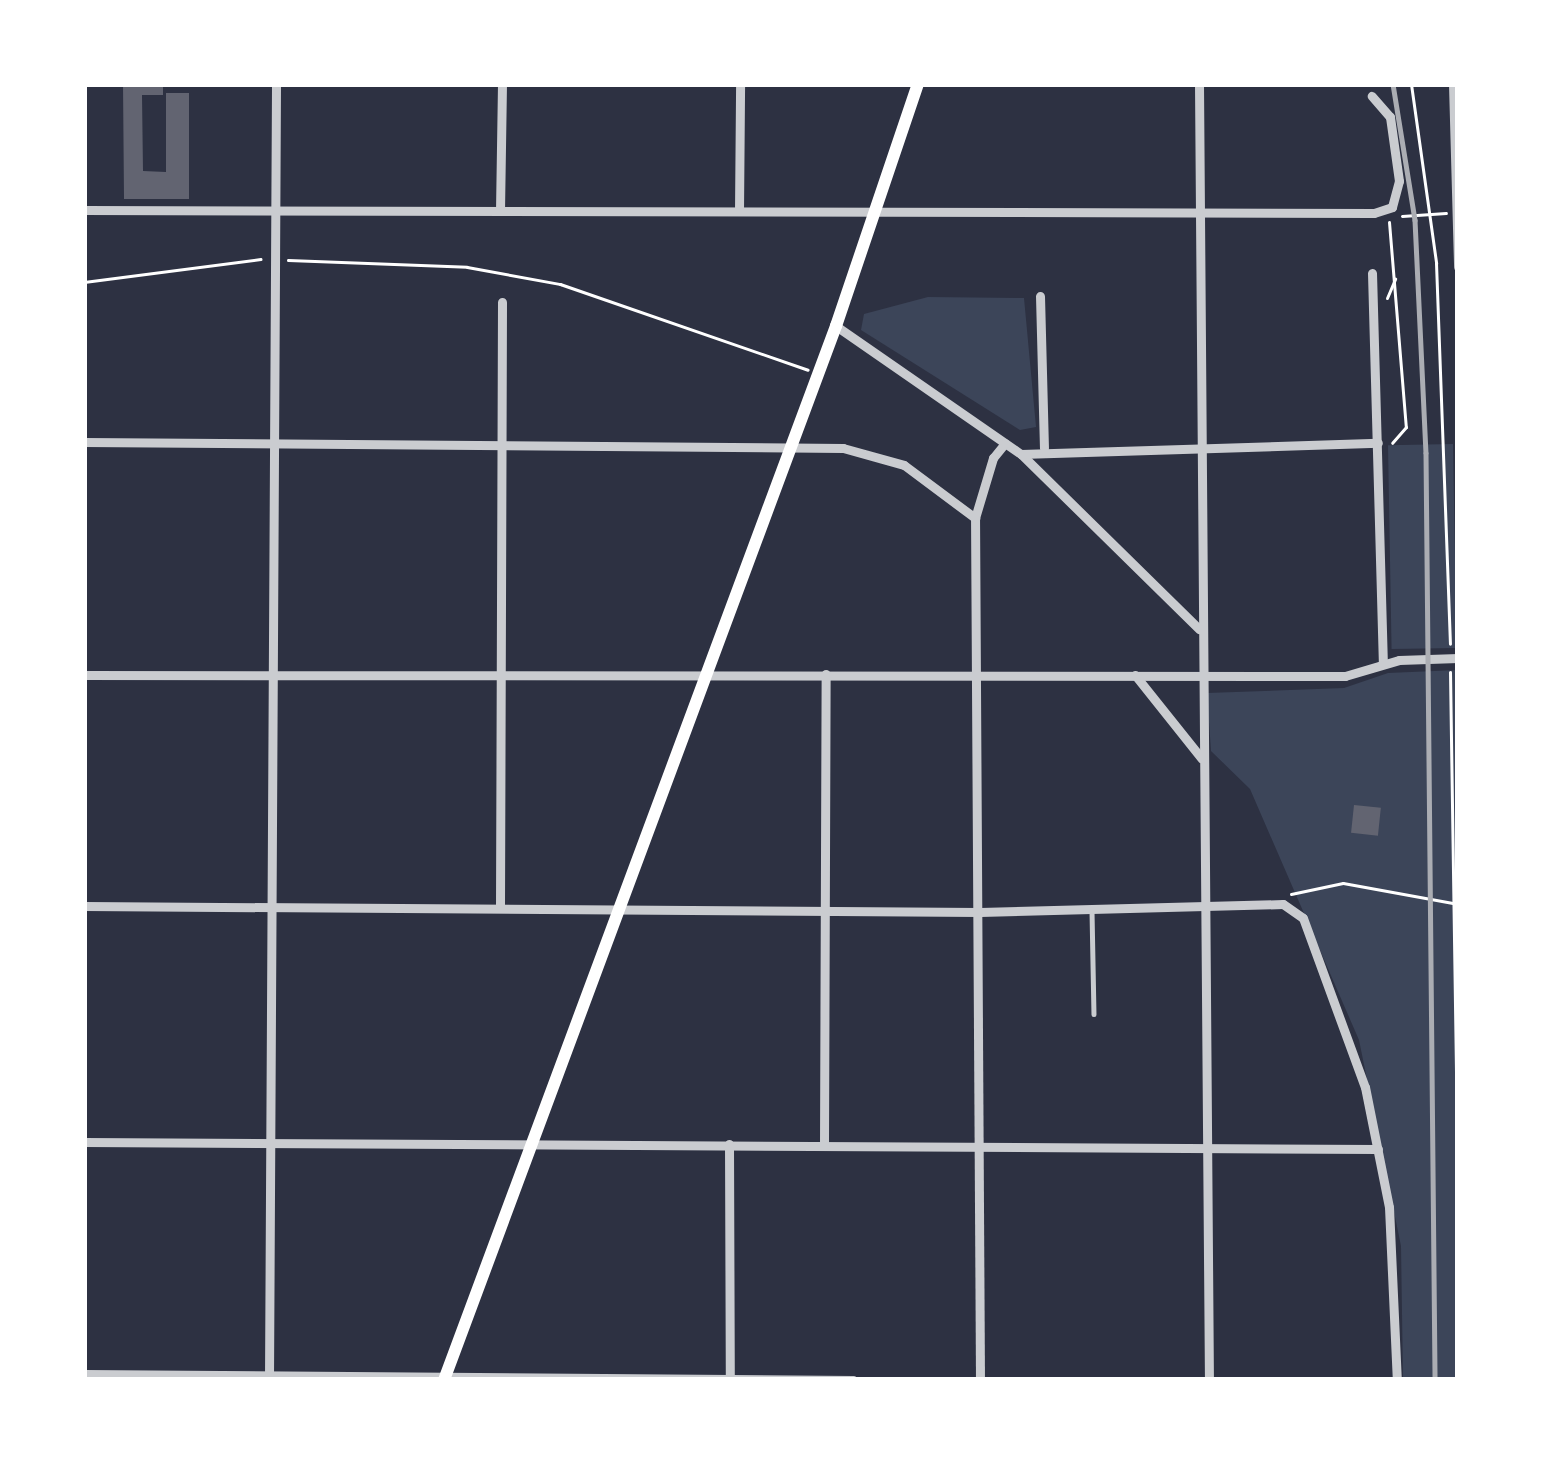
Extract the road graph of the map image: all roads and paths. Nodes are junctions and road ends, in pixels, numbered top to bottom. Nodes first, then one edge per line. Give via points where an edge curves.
1 (276, 84) edge
2 (502, 84) edge
3 (740, 84) edge
4 (918, 84) edge
5 (1199, 84) edge
6 (1411, 84) edge
7 (1453, 84) edge
8 (1372, 96) dead end
9 (84, 209) edge
10 (272, 210) junction
11 (872, 210) junction
12 (500, 212) junction
13 (739, 212) junction
14 (1198, 212) junction
15 (1375, 212) junction
16 (1456, 213) edge
17 (1429, 214) junction
18 (1389, 221) junction
19 (272, 259) junction
20 (1458, 267) edge
21 (1372, 273) dead end
22 (84, 281) edge
23 (1040, 296) dead end
24 (502, 302) dead end
25 (836, 326) junction
26 (818, 374) junction
27 (84, 442) edge
28 (272, 442) junction
29 (502, 443) junction
30 (1005, 443) junction
31 (1378, 443) junction
32 (1199, 445) junction
33 (791, 446) junction
34 (1044, 448) junction
35 (1021, 454) junction
36 (975, 518) junction
37 (1200, 631) junction
38 (1454, 658) edge
39 (1383, 664) junction
40 (272, 674) junction
41 (502, 674) junction
42 (826, 674) junction
43 (84, 675) edge
44 (703, 675) junction
45 (979, 675) junction
46 (1136, 676) junction
47 (1201, 676) junction
48 (1202, 759) junction
49 (1283, 904) junction
50 (1456, 904) edge
51 (84, 906) edge
52 (271, 906) junction
53 (500, 906) junction
54 (618, 906) junction
55 (825, 907) junction
56 (1202, 909) junction
57 (1092, 911) junction
58 (980, 912) junction
59 (1094, 1014) dead end
60 (84, 1142) edge
61 (531, 1143) junction
62 (269, 1144) junction
63 (729, 1144) junction
64 (824, 1145) junction
65 (1378, 1149) junction
66 (982, 1151) junction
67 (1211, 1151) junction
68 (1458, 1204) edge
69 (84, 1374) edge
70 (268, 1377) edge
71 (445, 1378) edge
72 (730, 1379) edge
73 (854, 1380) edge
74 (980, 1380) edge
75 (1209, 1380) edge
76 (1397, 1380) edge

1 - 10 street
2 - 12 street
3 - 13 street
4 - 11 main road
5 - 14 street
6 - 17 path
7 - 16 street
8 - 15 street via 1390,117 1399,181 1392,207
9 - 10 street
10 - 12 street
10 - 19 street
11 - 13 street
11 - 14 street
11 - 25 main road
12 - 13 street
14 - 15 street
14 - 32 street
15 - 18 path
16 - 17 path
16 - 20 street
17 - 18 path
17 - 38 path
18 - 31 path via 1406,434
19 - 22 path
19 - 26 path via 467,267 537,279 683,321
19 - 28 street
21 - 31 street
23 - 34 street
24 - 29 street
25 - 26 main road
25 - 30 street
26 - 33 main road
27 - 28 street
28 - 29 street
28 - 40 street
29 - 33 street
29 - 41 street
30 - 35 street
30 - 36 street
31 - 32 street
31 - 39 street
32 - 34 street
32 - 37 street
33 - 36 street via 878,452
33 - 44 main road
34 - 35 street
35 - 37 street
36 - 45 street
37 - 47 street
38 - 39 street
38 - 50 path
39 - 47 street via 1346,676
40 - 41 street
40 - 43 street
40 - 52 street
41 - 44 street
41 - 53 street
42 - 44 street
42 - 45 street
42 - 55 street
44 - 54 main road
45 - 46 street
45 - 58 street
46 - 47 street
46 - 48 street
47 - 48 street
48 - 56 street
49 - 50 path via 1281,895 1342,884
49 - 56 street
49 - 65 street via 1303,917 1349,1032
50 - 68 path
51 - 52 street
52 - 53 street
52 - 62 street
53 - 54 street
54 - 55 street
54 - 61 main road
55 - 58 street
55 - 64 street
56 - 57 street
56 - 67 street
57 - 58 street
57 - 59 lane
58 - 66 street
60 - 62 street
61 - 62 street
61 - 63 street
61 - 71 main road
62 - 70 street
63 - 64 street
63 - 72 street
64 - 66 street
65 - 67 street
65 - 76 street via 1392,1246
66 - 67 street
66 - 74 street
67 - 75 street
69 - 70 street
70 - 71 street
71 - 72 street
72 - 73 street

